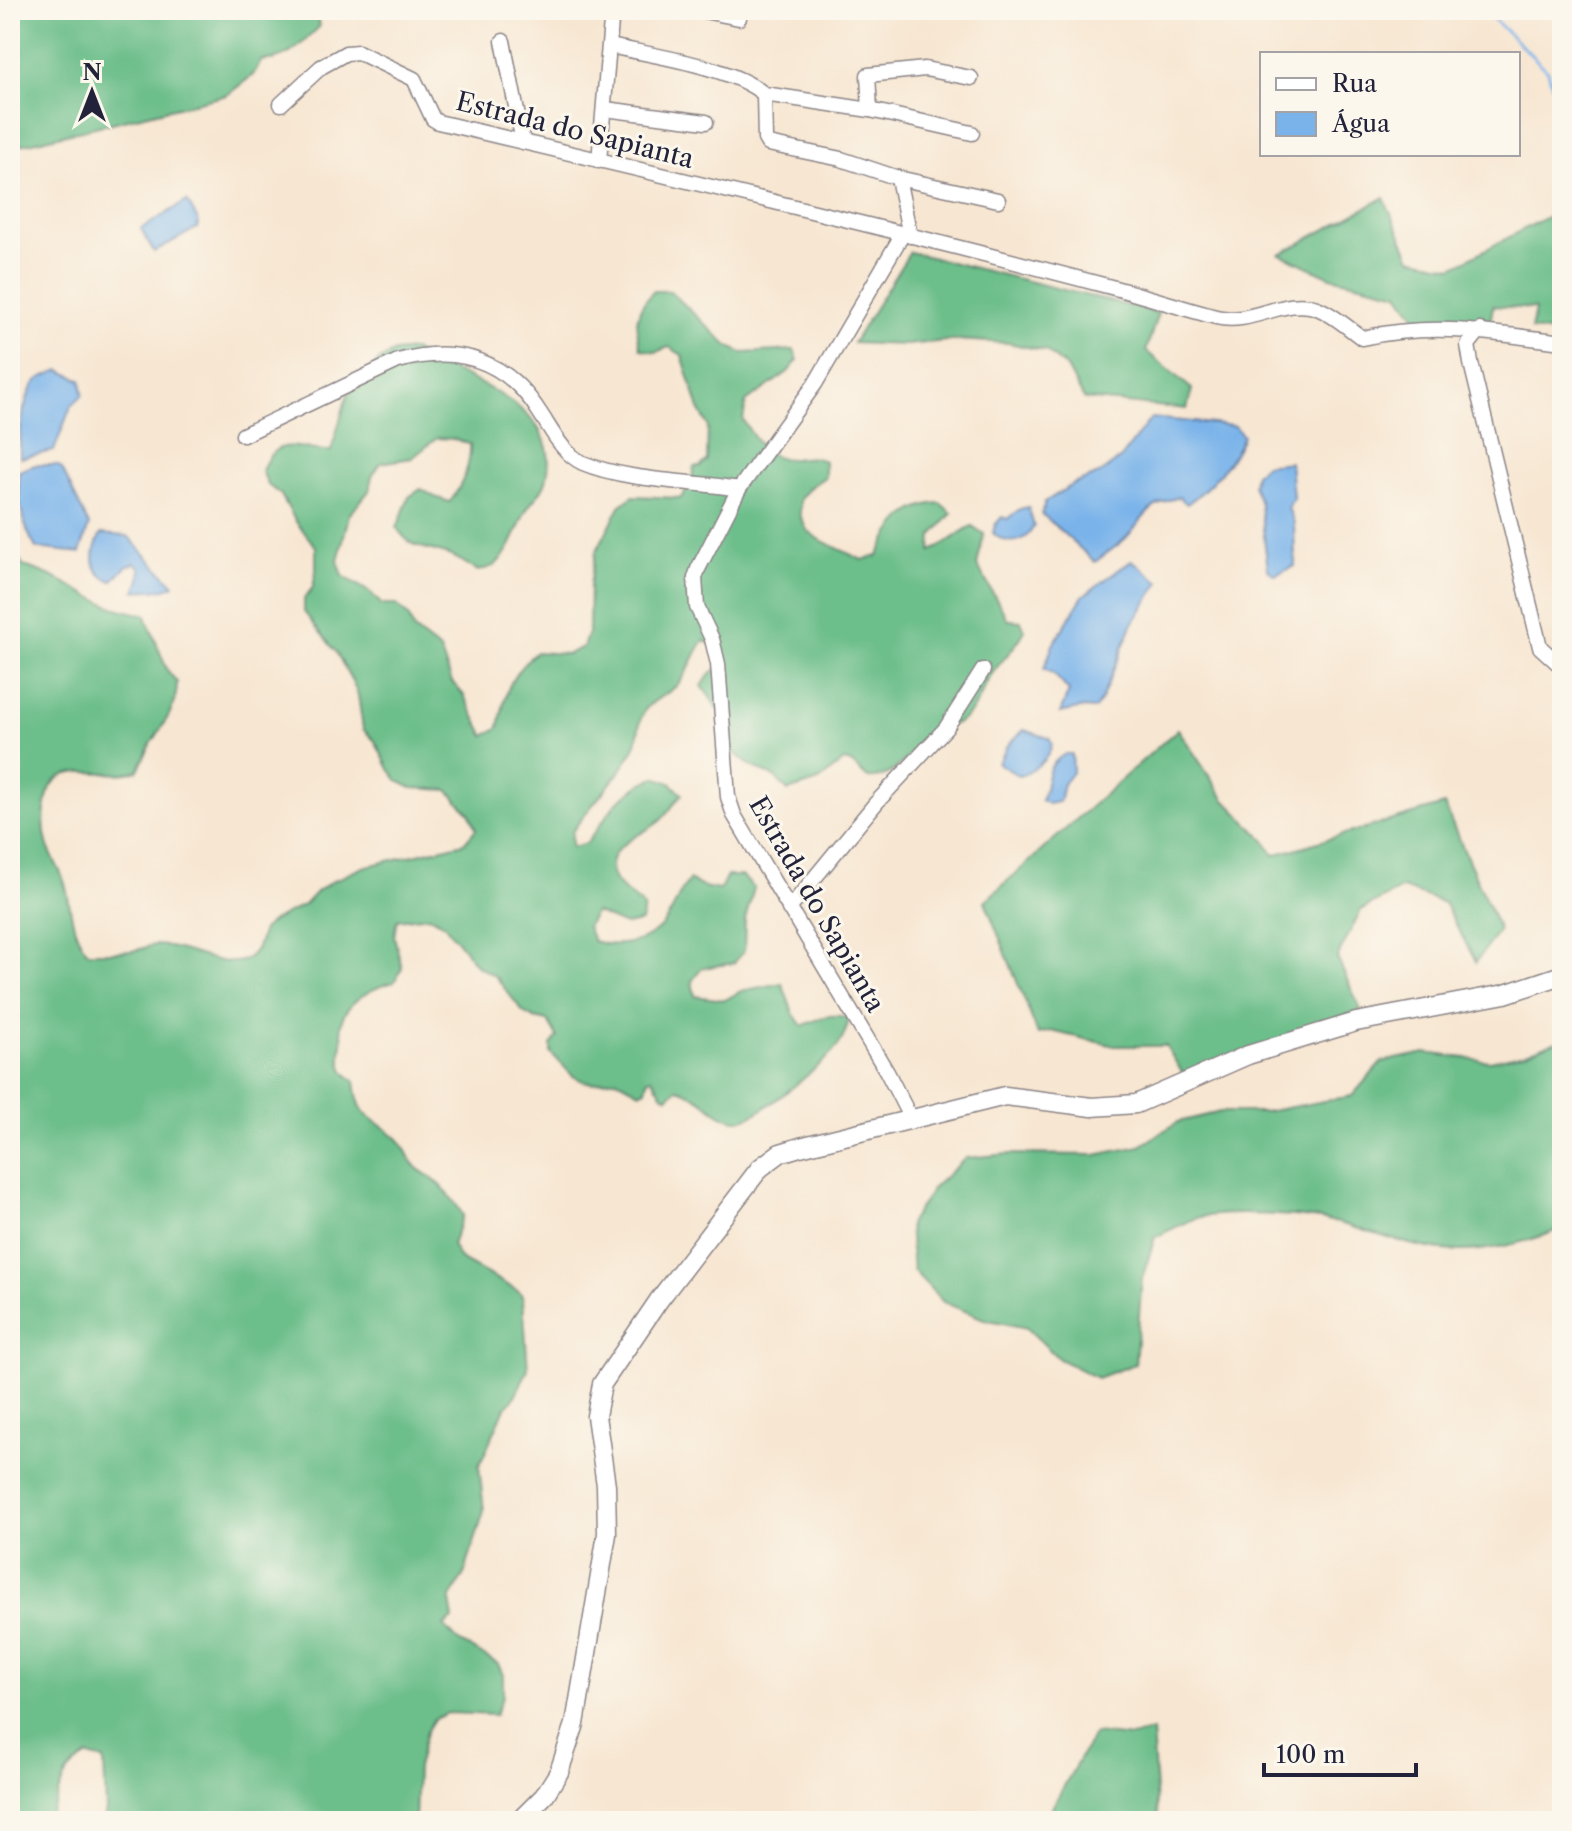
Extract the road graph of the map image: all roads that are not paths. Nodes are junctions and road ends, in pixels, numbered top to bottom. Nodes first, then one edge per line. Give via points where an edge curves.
1 (612, 10) edge
2 (699, 10) edge
3 (739, 18) dead end
4 (503, 41) dead end
5 (610, 46) junction
6 (971, 78) dead end
7 (764, 94) junction
8 (281, 104) dead end
9 (605, 109) junction
10 (870, 110) junction
11 (706, 122) dead end
12 (972, 133) dead end
13 (523, 142) junction
14 (599, 161) junction
15 (898, 178) junction
16 (998, 200) dead end
17 (906, 236) junction
18 (1480, 330) junction
19 (1562, 342) edge
20 (243, 435) dead end
21 (739, 489) junction
22 (1562, 667) edge
23 (983, 670) dead end
24 (789, 909) junction
25 (1562, 975) edge
26 (911, 1119) junction
27 (519, 1821) edge

1 - 5 street
2 - 3 street
4 - 13 street
5 - 7 street via 726,74
5 - 9 street
6 - 10 street via 925,69 868,75
7 - 10 street
7 - 15 street via 768,144
8 - 13 street, Estrada do Sapianta via 321,67 358,52 414,79 435,121
9 - 11 street
9 - 14 street
10 - 12 street
13 - 14 street, Estrada do Sapianta
14 - 17 street, Estrada do Sapianta
15 - 16 street
15 - 17 street
17 - 18 street, Estrada do Sapianta via 1219,318 1248,319 1301,305 1315,307 1362,338 1411,330
17 - 21 street, Estrada do Sapianta via 815,384
18 - 19 street, Estrada do Sapianta
18 - 22 street via 1468,345 1471,363 1540,647
20 - 21 street via 398,361 452,353 490,365 520,386 564,449 585,463
21 - 24 street, Estrada do Sapianta via 698,569 695,591 718,664 728,797
23 - 24 street via 946,728
24 - 26 street, Estrada do Sapianta
25 - 26 main road via 1505,994 1356,1022 1261,1051 1136,1104 1092,1107 1005,1096
26 - 27 main road via 780,1153 760,1168 602,1384 596,1416 607,1534 575,1724 559,1772

